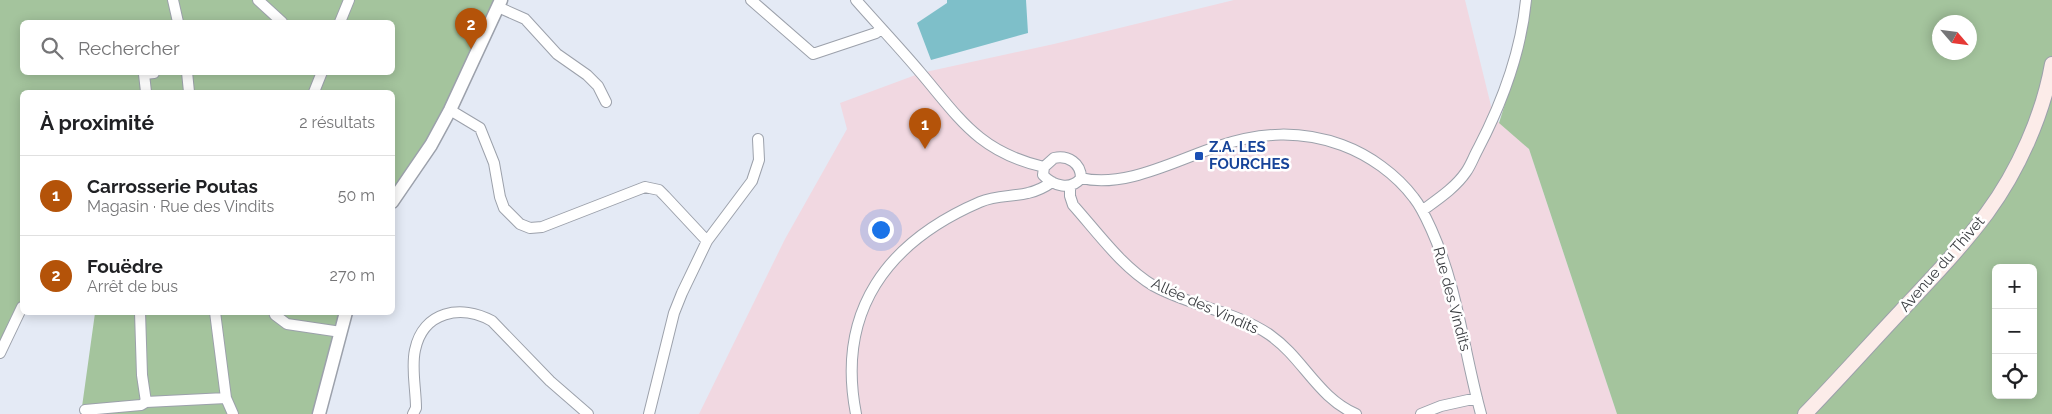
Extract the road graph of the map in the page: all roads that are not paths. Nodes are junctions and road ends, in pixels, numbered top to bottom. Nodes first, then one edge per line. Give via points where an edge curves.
1 (173, 0) edge
2 (258, 0) edge
3 (348, 0) edge
4 (751, 0) edge
5 (856, 0) edge
6 (1526, 0) edge
7 (500, 3) edge
8 (178, 20) edge
9 (280, 20) edge
10 (341, 20) edge
11 (881, 28) junction
12 (2052, 64) edge
13 (144, 75) edge
14 (187, 75) edge
15 (321, 75) edge
16 (146, 90) edge
17 (189, 90) edge
18 (315, 90) edge
19 (606, 102) dead end
20 (450, 110) junction
21 (758, 139) dead end
22 (1044, 167) junction
23 (1081, 178) junction
24 (1052, 182) junction
25 (1070, 186) junction
26 (395, 198) edge
27 (1423, 210) junction
28 (707, 242) junction
29 (20, 311) edge
30 (140, 315) edge
31 (215, 315) edge
32 (275, 315) edge
33 (345, 315) edge
34 (341, 332) junction
35 (0, 353) edge
36 (226, 398) junction
37 (1477, 398) junction
38 (146, 402) junction
39 (85, 410) dead end
40 (233, 414) edge
41 (319, 414) edge
42 (413, 414) edge
43 (588, 414) edge
44 (649, 414) edge
45 (856, 414) edge
46 (1356, 414) edge
47 (1421, 414) edge
48 (1481, 414) edge
49 (1805, 414) edge

1 - 8 street
2 - 9 street
3 - 10 street
4 - 11 street via 813,54 876,33
5 - 11 street
6 - 27 street via 1514,62 1489,128 1466,172 1453,187
7 - 19 street via 525,19 557,54 587,75 598,86
7 - 20 street
11 - 22 street via 966,127 1008,155
12 - 49 main road, Avenue du Thivet via 2042,103 2028,138 1988,212 1956,252
13 - 16 street
14 - 17 street
15 - 18 street
20 - 26 street via 431,145
20 - 28 street via 480,128 494,163 504,208 520,224 530,228 542,227 645,187 659,190
21 - 28 street via 759,160 752,181
22 - 23 street via 1054,158 1067,158 1077,165
22 - 24 street via 1043,175
23 - 25 street
23 - 27 street, Rue des Vindits via 1095,181 1119,179 1258,135 1314,136 1364,155 1400,181
24 - 25 street
24 - 45 street via 1028,194 980,202 924,232 888,266 863,308 852,347 851,380
25 - 46 street, Allée des Vindits via 1073,206 1134,272 1155,286 1269,335 1294,355 1333,401
27 - 37 street, Rue des Vindits via 1448,275
28 - 44 street via 674,313
29 - 35 street
30 - 38 street
31 - 36 street
32 - 34 street via 287,324
33 - 34 street
34 - 41 street
36 - 38 street
36 - 40 street
37 - 47 street
37 - 48 street, Rue des Vindits
38 - 39 street
42 - 43 street via 416,408 413,365 418,338 440,315 468,312 492,321 550,381

